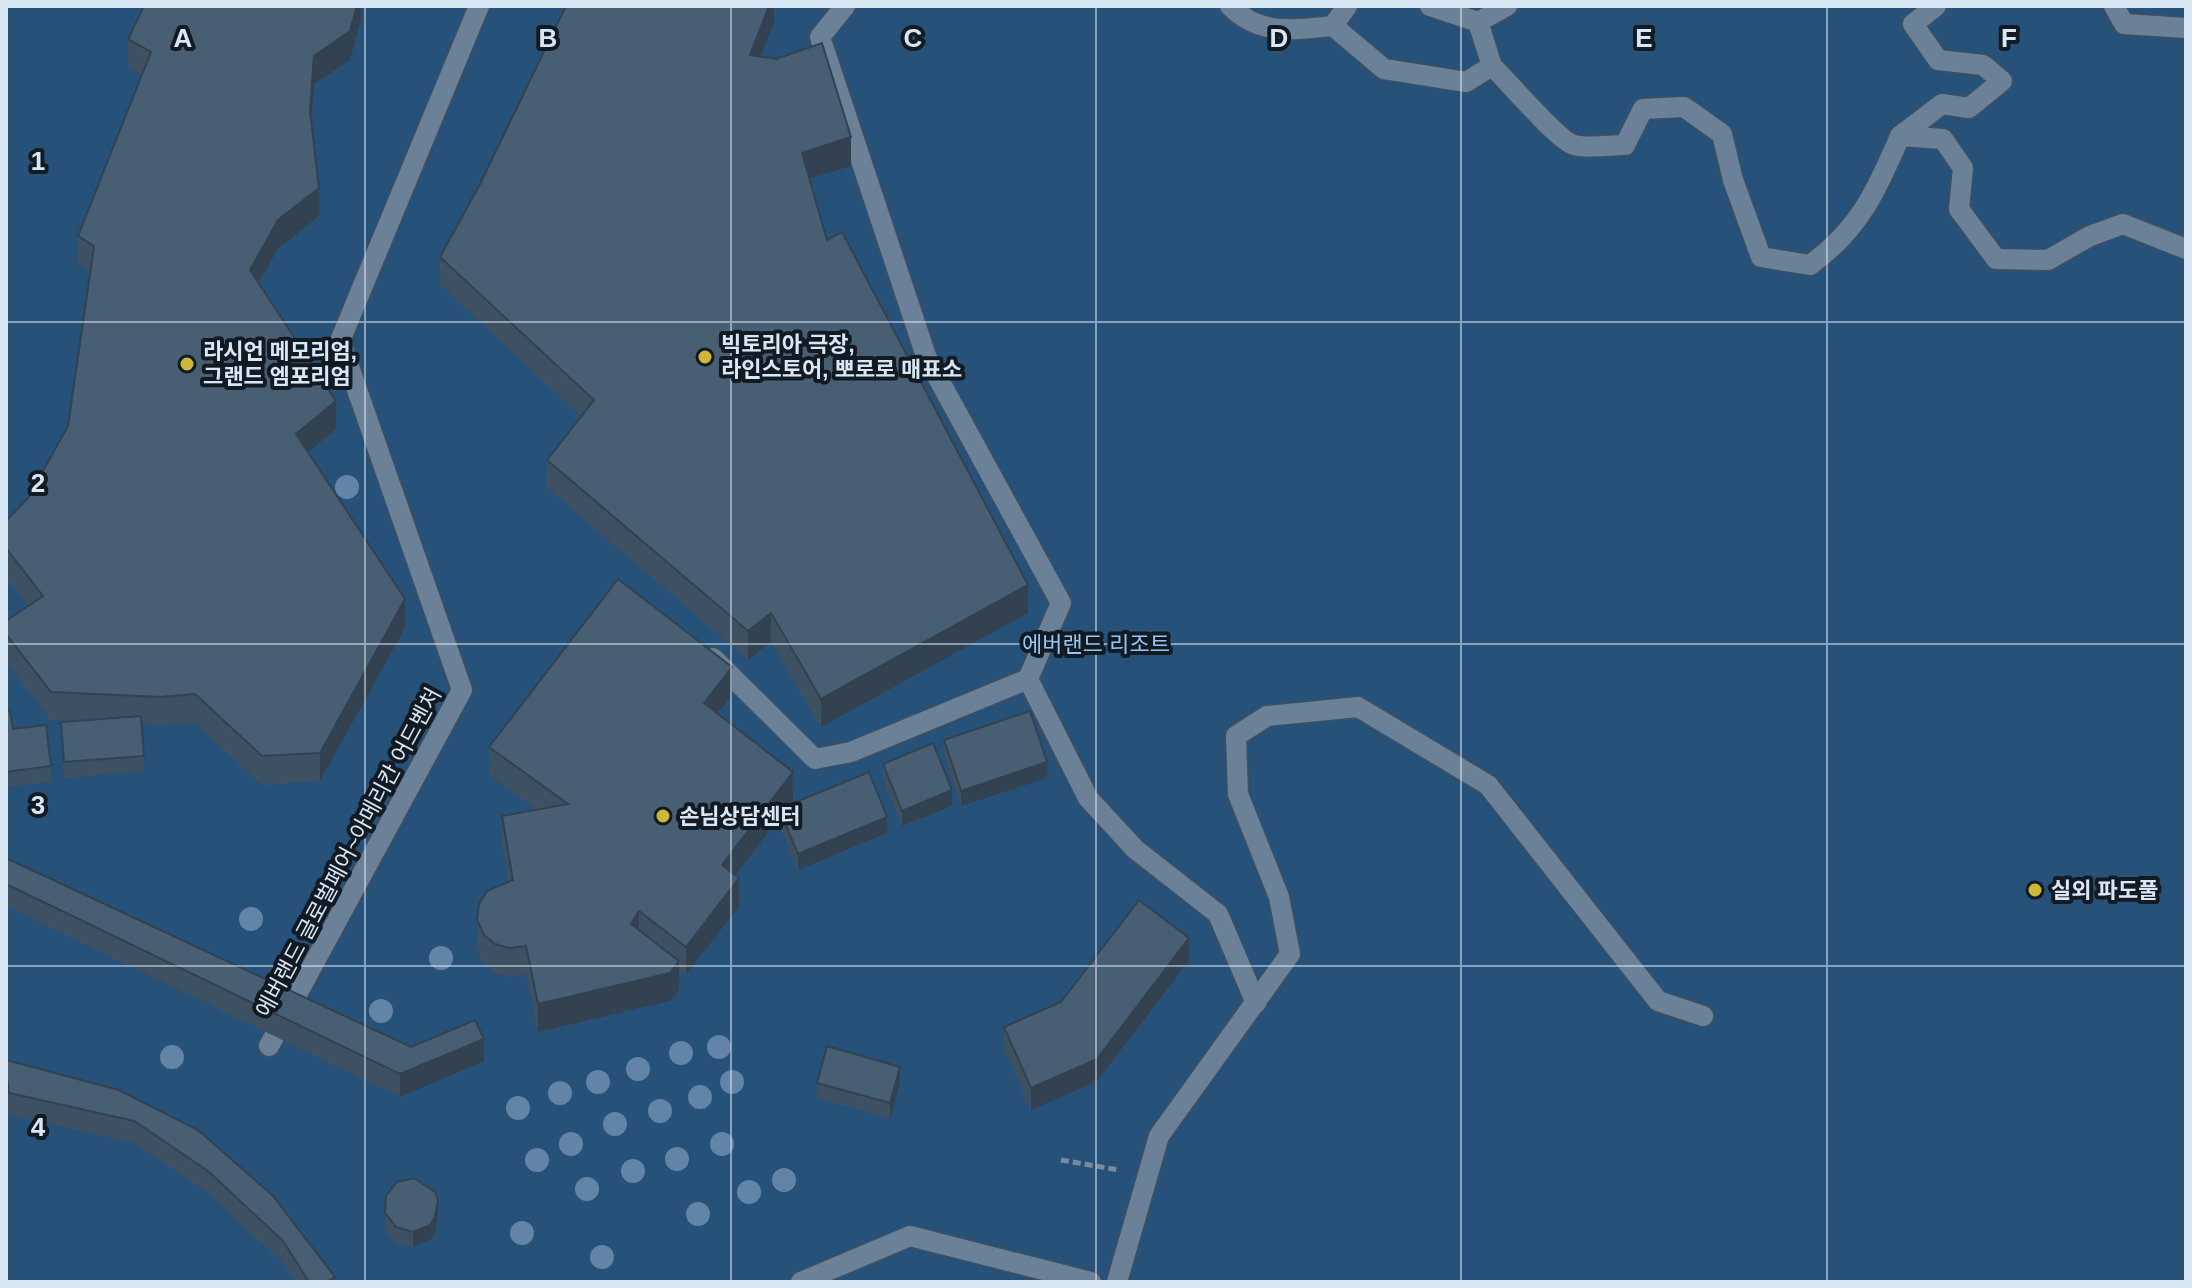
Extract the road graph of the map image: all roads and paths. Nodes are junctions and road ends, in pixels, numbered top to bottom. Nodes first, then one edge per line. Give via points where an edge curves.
1 (479, 6) edge
2 (845, 6) edge
3 (1230, 6) edge
4 (1347, 6) edge
5 (1430, 6) edge
6 (1507, 6) edge
7 (1936, 6) edge
8 (2114, 6) edge
9 (1478, 22) junction
10 (1333, 26) junction
11 (2186, 28) edge
12 (1492, 66) junction
13 (1900, 136) junction
14 (2186, 249) edge
15 (707, 653) edge
16 (1028, 679) junction
17 (1256, 1003) junction
18 (1703, 1016) dead end
19 (269, 1046) dead end
20 (1061, 1160) dead end
21 (1150, 1176) junction
22 (801, 1282) edge
23 (1091, 1282) edge
24 (1117, 1282) edge

1 - 19 street, 에버랜드 글로벌페어~아메리칸 어드벤처 via 340,341 462,690
2 - 16 street via 820,37 926,356 1061,603
3 - 10 street via 1246,22 1280,31
4 - 10 street
5 - 9 street
6 - 9 street
7 - 13 street via 1913,24 1938,60 1983,65 2002,81 1969,108 1942,104
8 - 11 street via 2124,24
9 - 12 street
10 - 12 street via 1384,69 1466,82
12 - 13 street via 1572,145 1625,145 1643,109 1684,107 1722,134 1761,257 1810,265 1837,245 1874,197
13 - 14 street via 1943,139 1963,168 1959,209 1996,259 2048,260 2123,224
15 - 16 street via 815,759 851,752
16 - 17 street via 1088,798 1135,849 1218,914
17 - 18 street via 1290,954 1279,897 1238,794 1236,736 1267,716 1358,707 1488,785 1658,1001
17 - 21 street via 1159,1136
20 - 21 path
21 - 24 street
22 - 23 street via 910,1236

